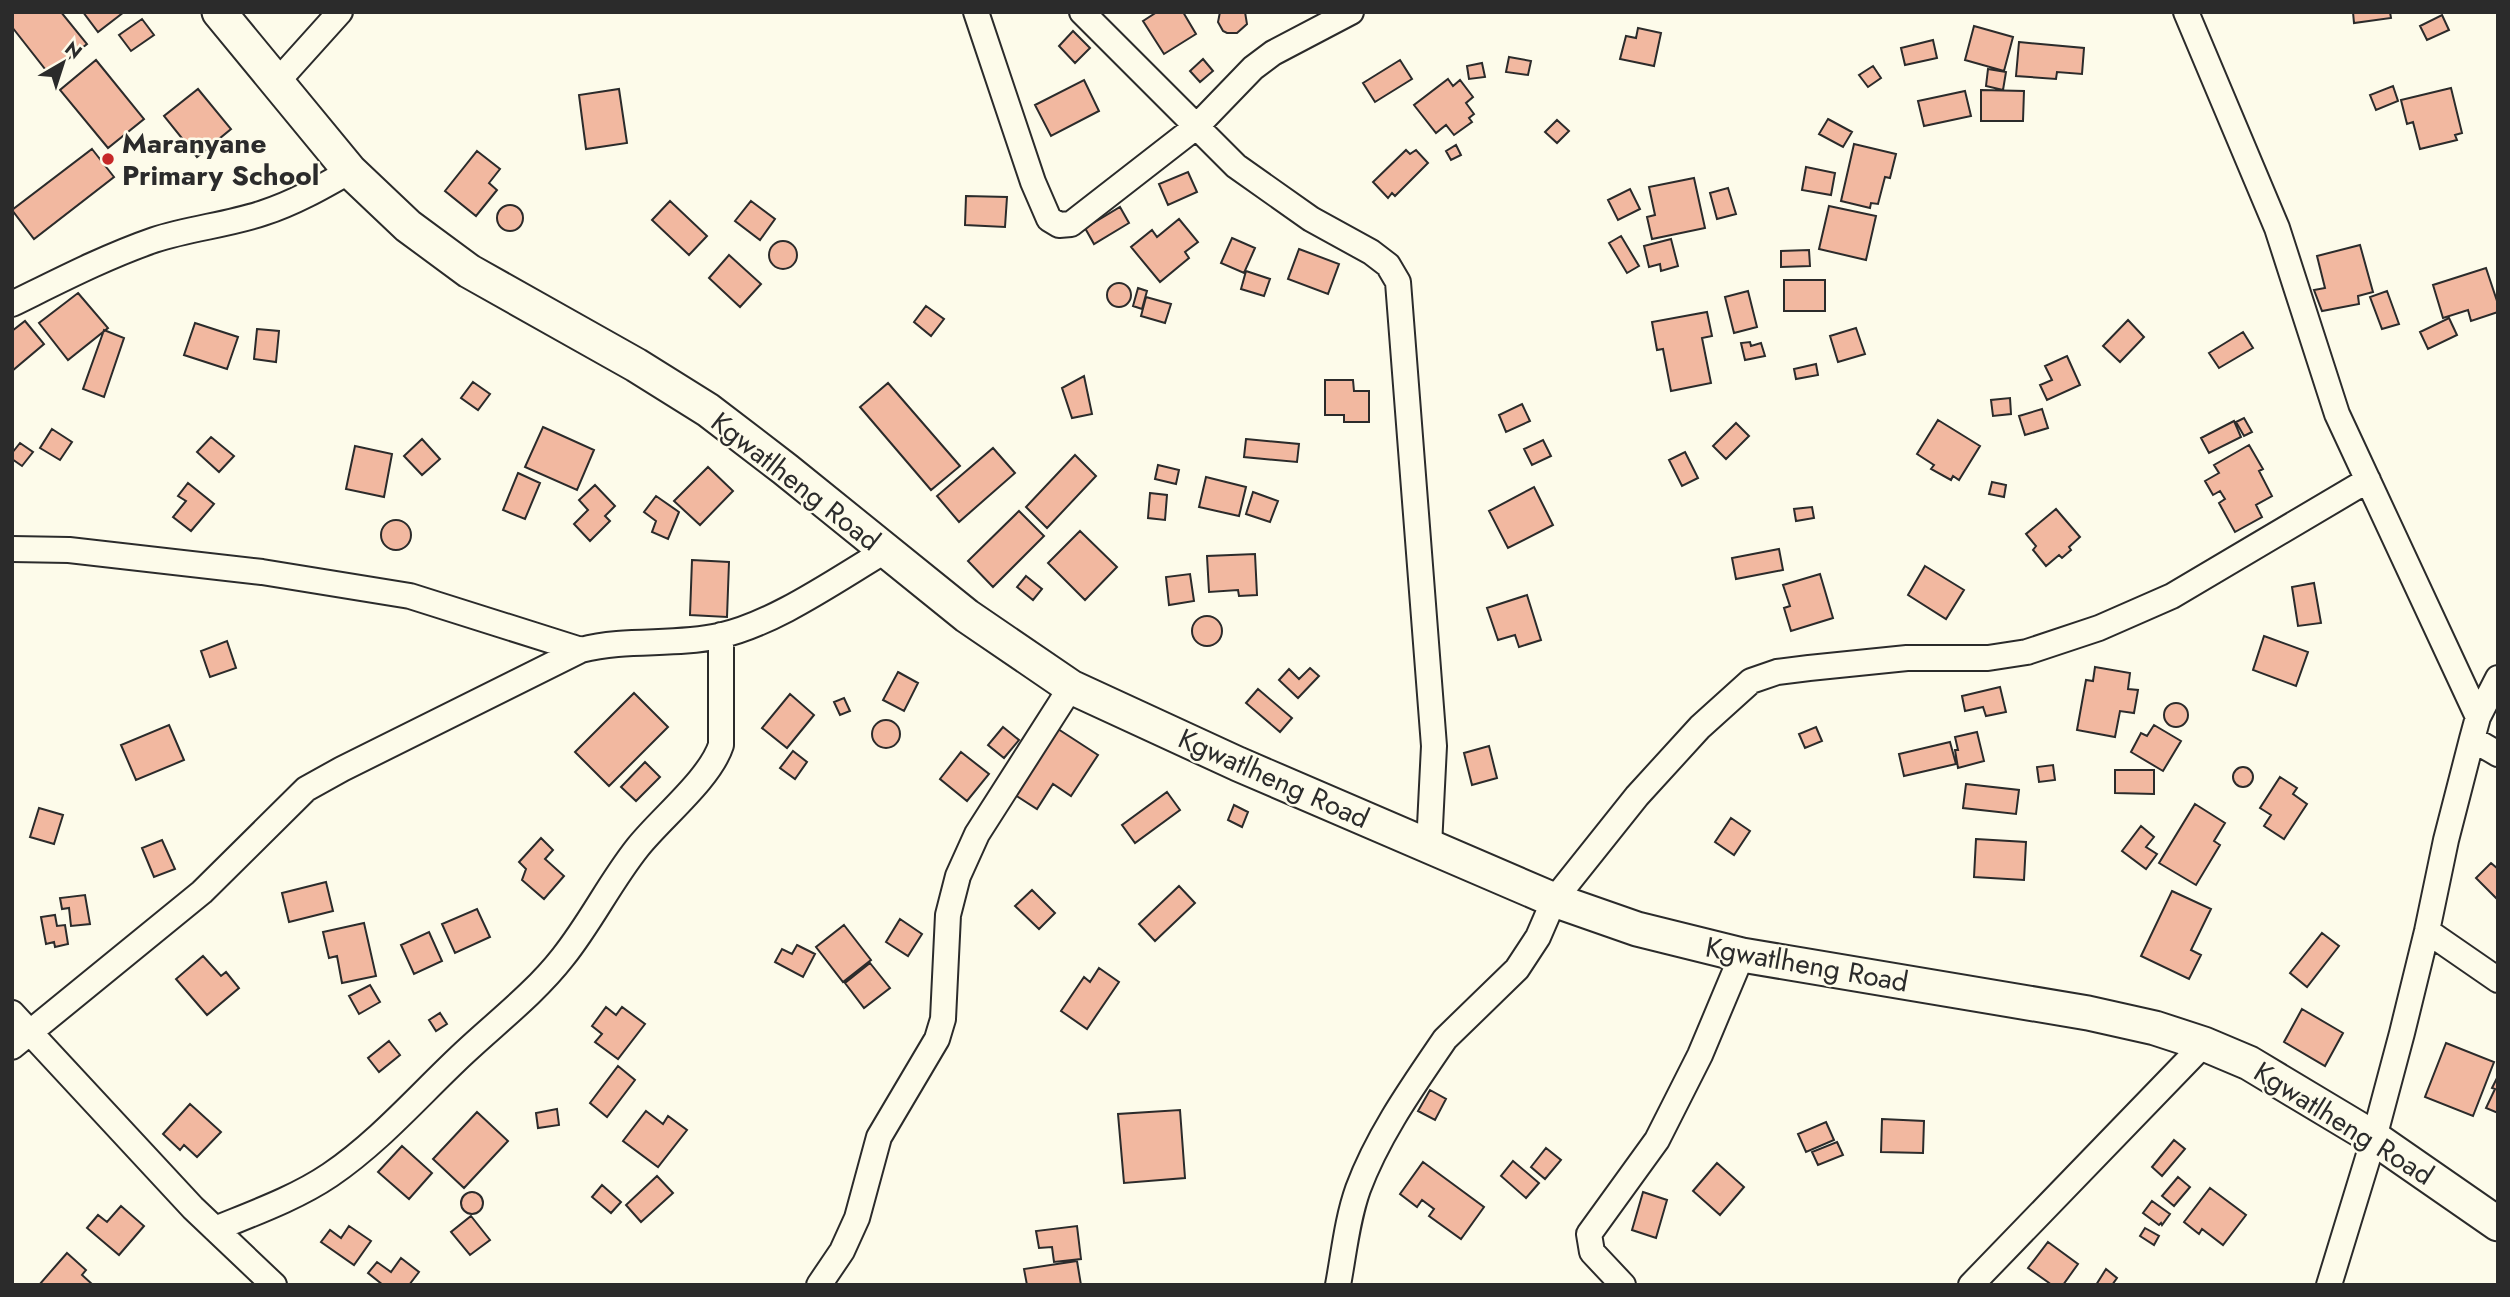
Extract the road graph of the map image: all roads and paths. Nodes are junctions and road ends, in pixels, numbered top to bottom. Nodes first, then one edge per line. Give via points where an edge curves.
1 (219, 12) edge
2 (340, 12) edge
3 (976, 12) edge
4 (1082, 12) edge
5 (1351, 12) edge
6 (2186, 12) edge
7 (277, 82) junction
8 (1197, 126) junction
9 (350, 171) junction
10 (12, 304) edge
11 (2368, 480) junction
12 (12, 549) edge
13 (885, 551) junction
14 (721, 635) junction
15 (581, 650) junction
16 (2498, 678) edge
17 (1071, 687) junction
18 (2475, 728) junction
19 (2498, 754) edge
20 (1429, 846) junction
21 (1554, 900) junction
22 (2427, 932) junction
23 (1742, 955) junction
24 (2498, 979) edge
25 (12, 1013) edge
26 (21, 1040) edge
27 (2204, 1044) junction
28 (2374, 1138) junction
29 (2498, 1224) edge
30 (215, 1229) junction
31 (274, 1285) edge
32 (820, 1285) edge
33 (1338, 1285) edge
34 (1623, 1285) edge
35 (1971, 1285) edge
36 (2329, 1285) edge

1 - 7 street, Kgwatlheng Road
2 - 7 street
3 - 8 street via 1033,182 1049,219 1059,225 1071,224
4 - 8 street
5 - 8 street via 1273,53
6 - 11 street via 2277,228 2337,414
7 - 9 street, Kgwatlheng Road
8 - 20 street via 1236,166 1311,219 1371,252 1388,265 1398,282 1434,746
9 - 10 street via 282,206 152,241
9 - 13 street, Kgwatlheng Road via 408,226 469,271 708,410
11 - 18 street
11 - 21 street via 2172,596 2099,628 2027,652 1808,668 1751,681 1700,727 1637,796
12 - 15 street via 69,550 262,572 410,596
13 - 14 street via 789,607
13 - 17 street, Kgwatlheng Road via 967,616
14 - 15 street via 606,643
14 - 30 street via 718,753 627,861 561,960 352,1158 309,1187
15 - 26 street via 306,789 202,892
16 - 18 street
17 - 20 street, Kgwatlheng Road
17 - 32 street via 976,834 958,876 948,915 943,1018 937,1040 879,1138 857,1218
18 - 19 street
18 - 22 street
20 - 21 street, Kgwatlheng Road
21 - 23 street, Kgwatlheng Road via 1637,929
21 - 33 street via 1528,954 1446,1039 1398,1110 1359,1189
22 - 24 street
22 - 28 street
23 - 27 street, Kgwatlheng Road via 2088,1013
23 - 34 street via 1700,1055 1657,1140 1590,1234 1592,1252
25 - 26 street
26 - 30 street
27 - 28 street, Kgwatlheng Road via 2249,1063
27 - 35 street
28 - 29 street, Kgwatlheng Road
28 - 36 street
30 - 31 street

